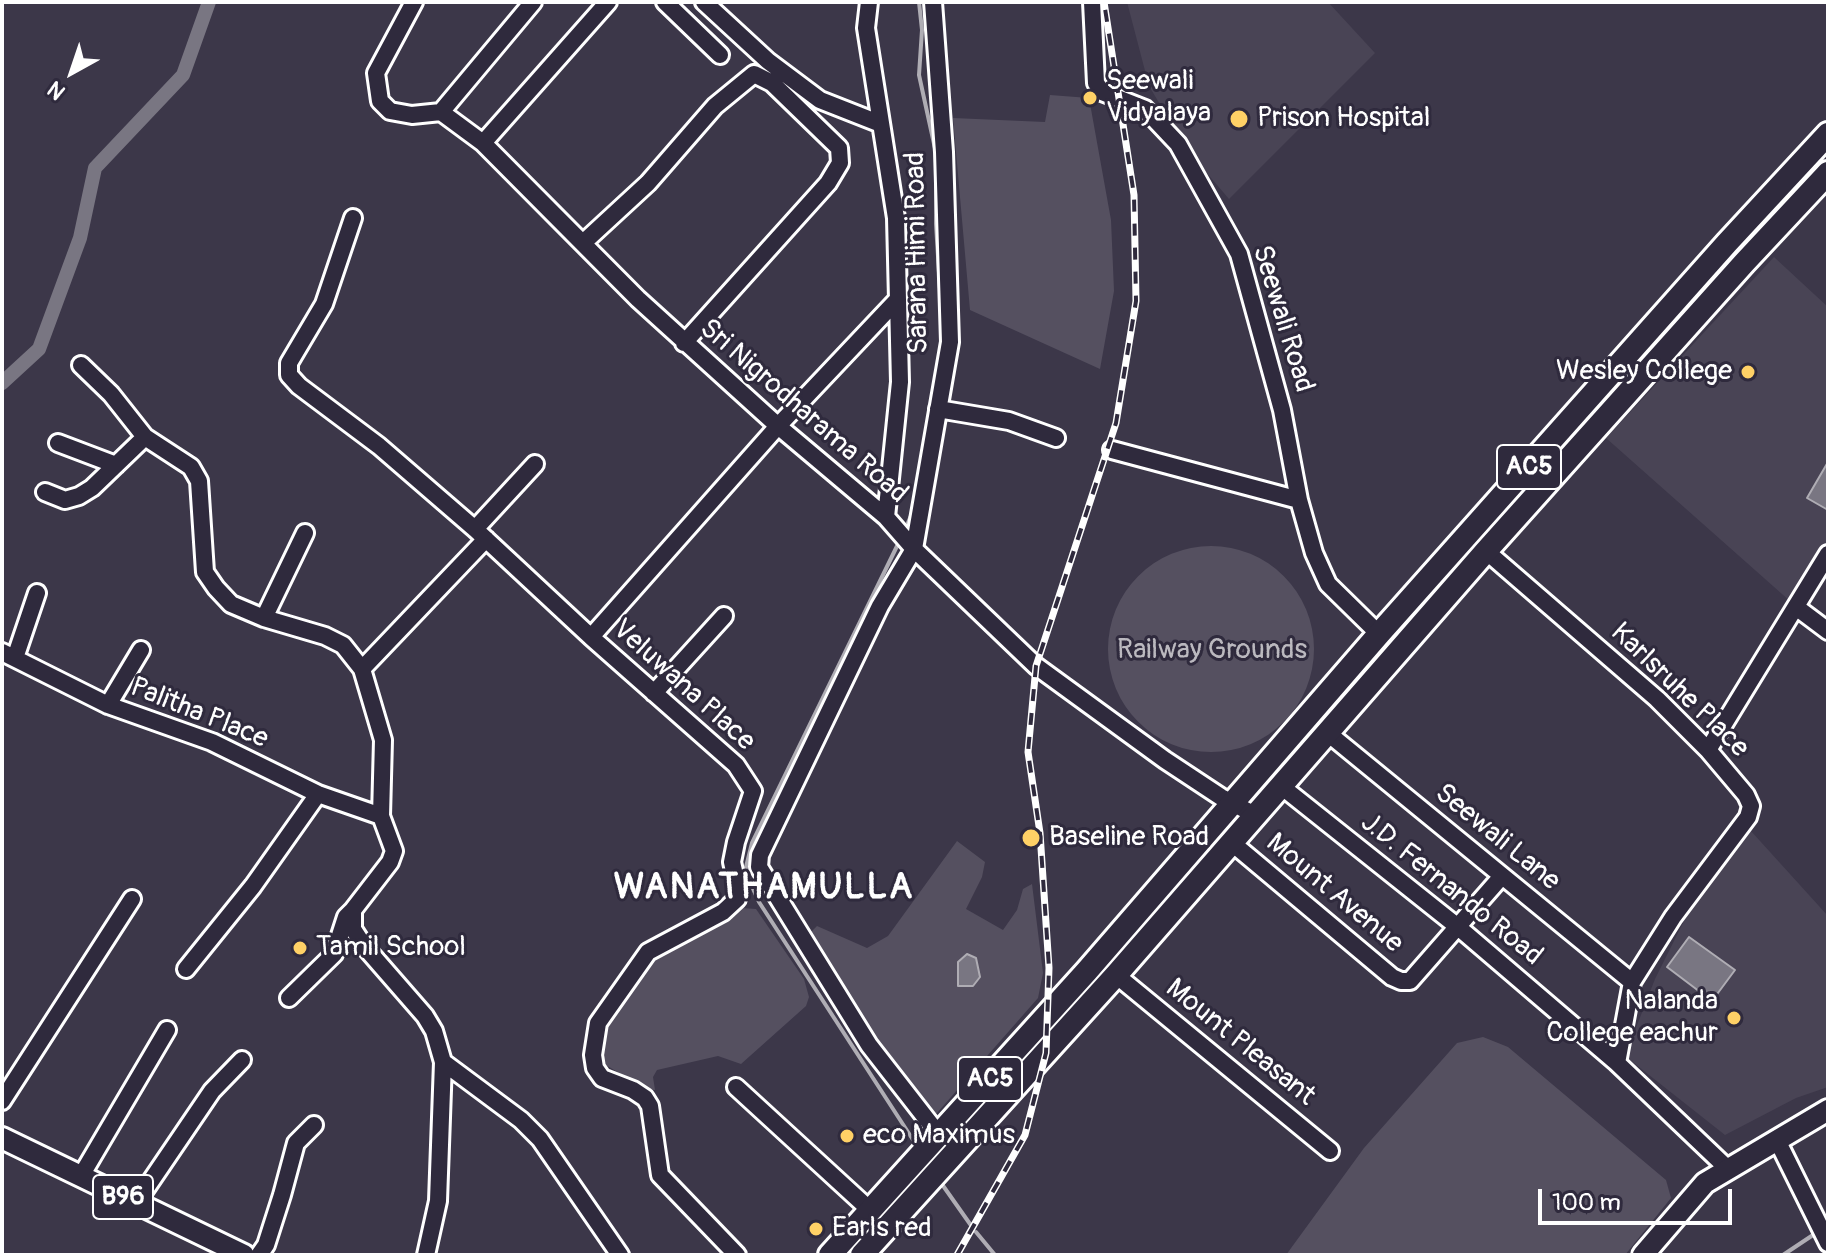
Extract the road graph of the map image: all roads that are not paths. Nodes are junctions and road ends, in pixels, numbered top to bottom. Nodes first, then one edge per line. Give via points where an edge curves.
1 (414, 2) edge
2 (533, 2) edge
3 (608, 2) edge
4 (665, 2) edge
5 (704, 2) edge
6 (869, 2) edge
7 (933, 2) edge
8 (1092, 2) edge
9 (720, 55) dead end
10 (441, 112) junction
11 (881, 124) junction
12 (1828, 134) edge
13 (483, 143) junction
14 (1828, 173) edge
15 (353, 218) dead end
16 (583, 243) junction
17 (898, 299) junction
18 (684, 343) junction
19 (81, 365) dead end
20 (938, 409) junction
21 (778, 426) junction
22 (145, 437) junction
23 (1056, 438) dead end
24 (58, 443) dead end
25 (1112, 450) dead end
26 (535, 464) dead end
27 (116, 465) junction
28 (45, 492) dead end
29 (1299, 500) junction
30 (889, 521) junction
31 (305, 533) dead end
32 (481, 534) junction
33 (911, 545) junction
34 (1486, 551) junction
35 (1828, 554) edge
36 (37, 593) dead end
37 (1796, 607) junction
38 (724, 616) dead end
39 (264, 618) junction
40 (1828, 631) edge
41 (1379, 634) junction
42 (591, 637) junction
43 (141, 650) dead end
44 (8, 655) edge
45 (362, 669) junction
46 (654, 693) junction
47 (108, 705) junction
48 (1329, 734) junction
49 (1708, 750) junction
50 (1281, 786) junction
51 (318, 794) junction
52 (1232, 802) junction
53 (1255, 815) junction
54 (381, 816) junction
55 (1231, 842) junction
56 (1502, 876) junction
57 (132, 899) dead end
58 (353, 910) junction
59 (1458, 927) junction
60 (186, 969) dead end
61 (1116, 975) junction
62 (1632, 982) junction
63 (289, 998) dead end
64 (167, 1030) dead end
65 (242, 1060) dead end
66 (443, 1062) junction
67 (1617, 1063) junction
68 (736, 1087) dead end
69 (2, 1101) edge
70 (1828, 1110) edge
71 (314, 1125) dead end
72 (2, 1138) edge
73 (1777, 1140) junction
74 (928, 1148) junction
75 (1330, 1151) dead end
76 (1727, 1168) junction
77 (81, 1176) junction
78 (136, 1203) junction
79 (870, 1210) junction
80 (1828, 1243) edge
81 (244, 1255) edge
82 (259, 1255) edge
83 (426, 1255) edge
84 (620, 1255) edge
85 (737, 1255) edge
86 (830, 1255) edge
87 (862, 1255) edge
88 (1643, 1255) edge

1 - 10 street via 376,73 377,91 390,111
2 - 10 street
3 - 13 street
4 - 9 street
5 - 11 street via 820,100
6 - 11 street via 866,28
7 - 20 street, Sarana Himi Road via 950,342
8 - 29 street, Seewali Road via 1096,83 1102,92 1145,109 1178,144 1239,254 1282,410
10 - 13 street, Sri Nigrodharama Road
11 - 17 street via 896,218
12 - 41 highway, AC5
13 - 16 street, Sri Nigrodharama Road
14 - 34 highway, AC5
15 - 32 street, Veluwana Place via 324,304 289,363 289,375
16 - 18 street, Sri Nigrodharama Road
16 - 18 street via 648,183 715,106 754,74 772,83 839,148 840,163 828,183
17 - 21 street
17 - 30 street via 900,382
18 - 21 street, Sri Nigrodharama Road
19 - 22 street
20 - 23 street via 1009,421
20 - 33 street, Sarana Himi Road
21 - 30 street, Sri Nigrodharama Road
21 - 42 street
22 - 27 street
22 - 39 street via 191,467 199,481 205,572 210,580 231,604
24 - 27 street
25 - 29 street
26 - 32 street
27 - 28 street via 79,496 65,500
29 - 41 street, Seewali Road via 1328,584
30 - 33 street, Sri Nigrodharama Road
31 - 39 street
32 - 42 street, Veluwana Place
32 - 45 street
33 - 52 street, Sri Nigrodharama Road via 1036,666
33 - 74 street via 760,855 759,867
34 - 48 highway, AC5
34 - 49 street, Karlsruhe Place
35 - 37 street
36 - 44 street
37 - 40 street
37 - 49 street
38 - 46 street
39 - 45 street via 343,645
41 - 52 highway, AC5
42 - 46 street, Veluwana Place
43 - 47 street
44 - 47 street, Palitha Place
45 - 54 street via 383,740
46 - 85 street, Veluwana Place via 736,765 753,791 732,862 737,899 723,912 648,952 598,1023 593,1055 602,1078 645,1098 660,1175
47 - 51 street, Palitha Place via 212,742
48 - 50 highway, AC5
48 - 56 street, Seewali Lane
49 - 62 street, Karlsruhe Place via 1746,795 1748,817
50 - 53 highway, AC5
50 - 59 street, J.D. Fernando Road
51 - 54 street, Palitha Place
51 - 60 street
52 - 53 street, Sri Nigrodharama Road
52 - 74 highway, AC5
53 - 55 highway, AC5
54 - 58 street via 394,851
55 - 59 street, Mount Avenue via 1401,981 1410,981
55 - 61 highway, AC5
56 - 59 street, Mount Avenue
56 - 62 street, Seewali Lane
57 - 69 street
58 - 63 street via 334,954
58 - 66 street via 353,929 425,1016
59 - 67 street, J.D. Fernando Road
61 - 75 street, Mount Pleasant
61 - 87 highway, AC5
62 - 67 street, Karlsruhe Place
64 - 77 street
65 - 78 street via 212,1091
66 - 83 street via 438,1201
66 - 84 street via 540,1139
67 - 76 street, J.D. Fernando Road
68 - 79 street
70 - 73 main road
71 - 82 street via 296,1143
72 - 77 main road, B96
73 - 76 main road
73 - 80 street
74 - 79 highway, AC5
76 - 88 main road via 1705,1183
77 - 78 main road, B96
78 - 81 main road, B96
79 - 86 highway, AC5

